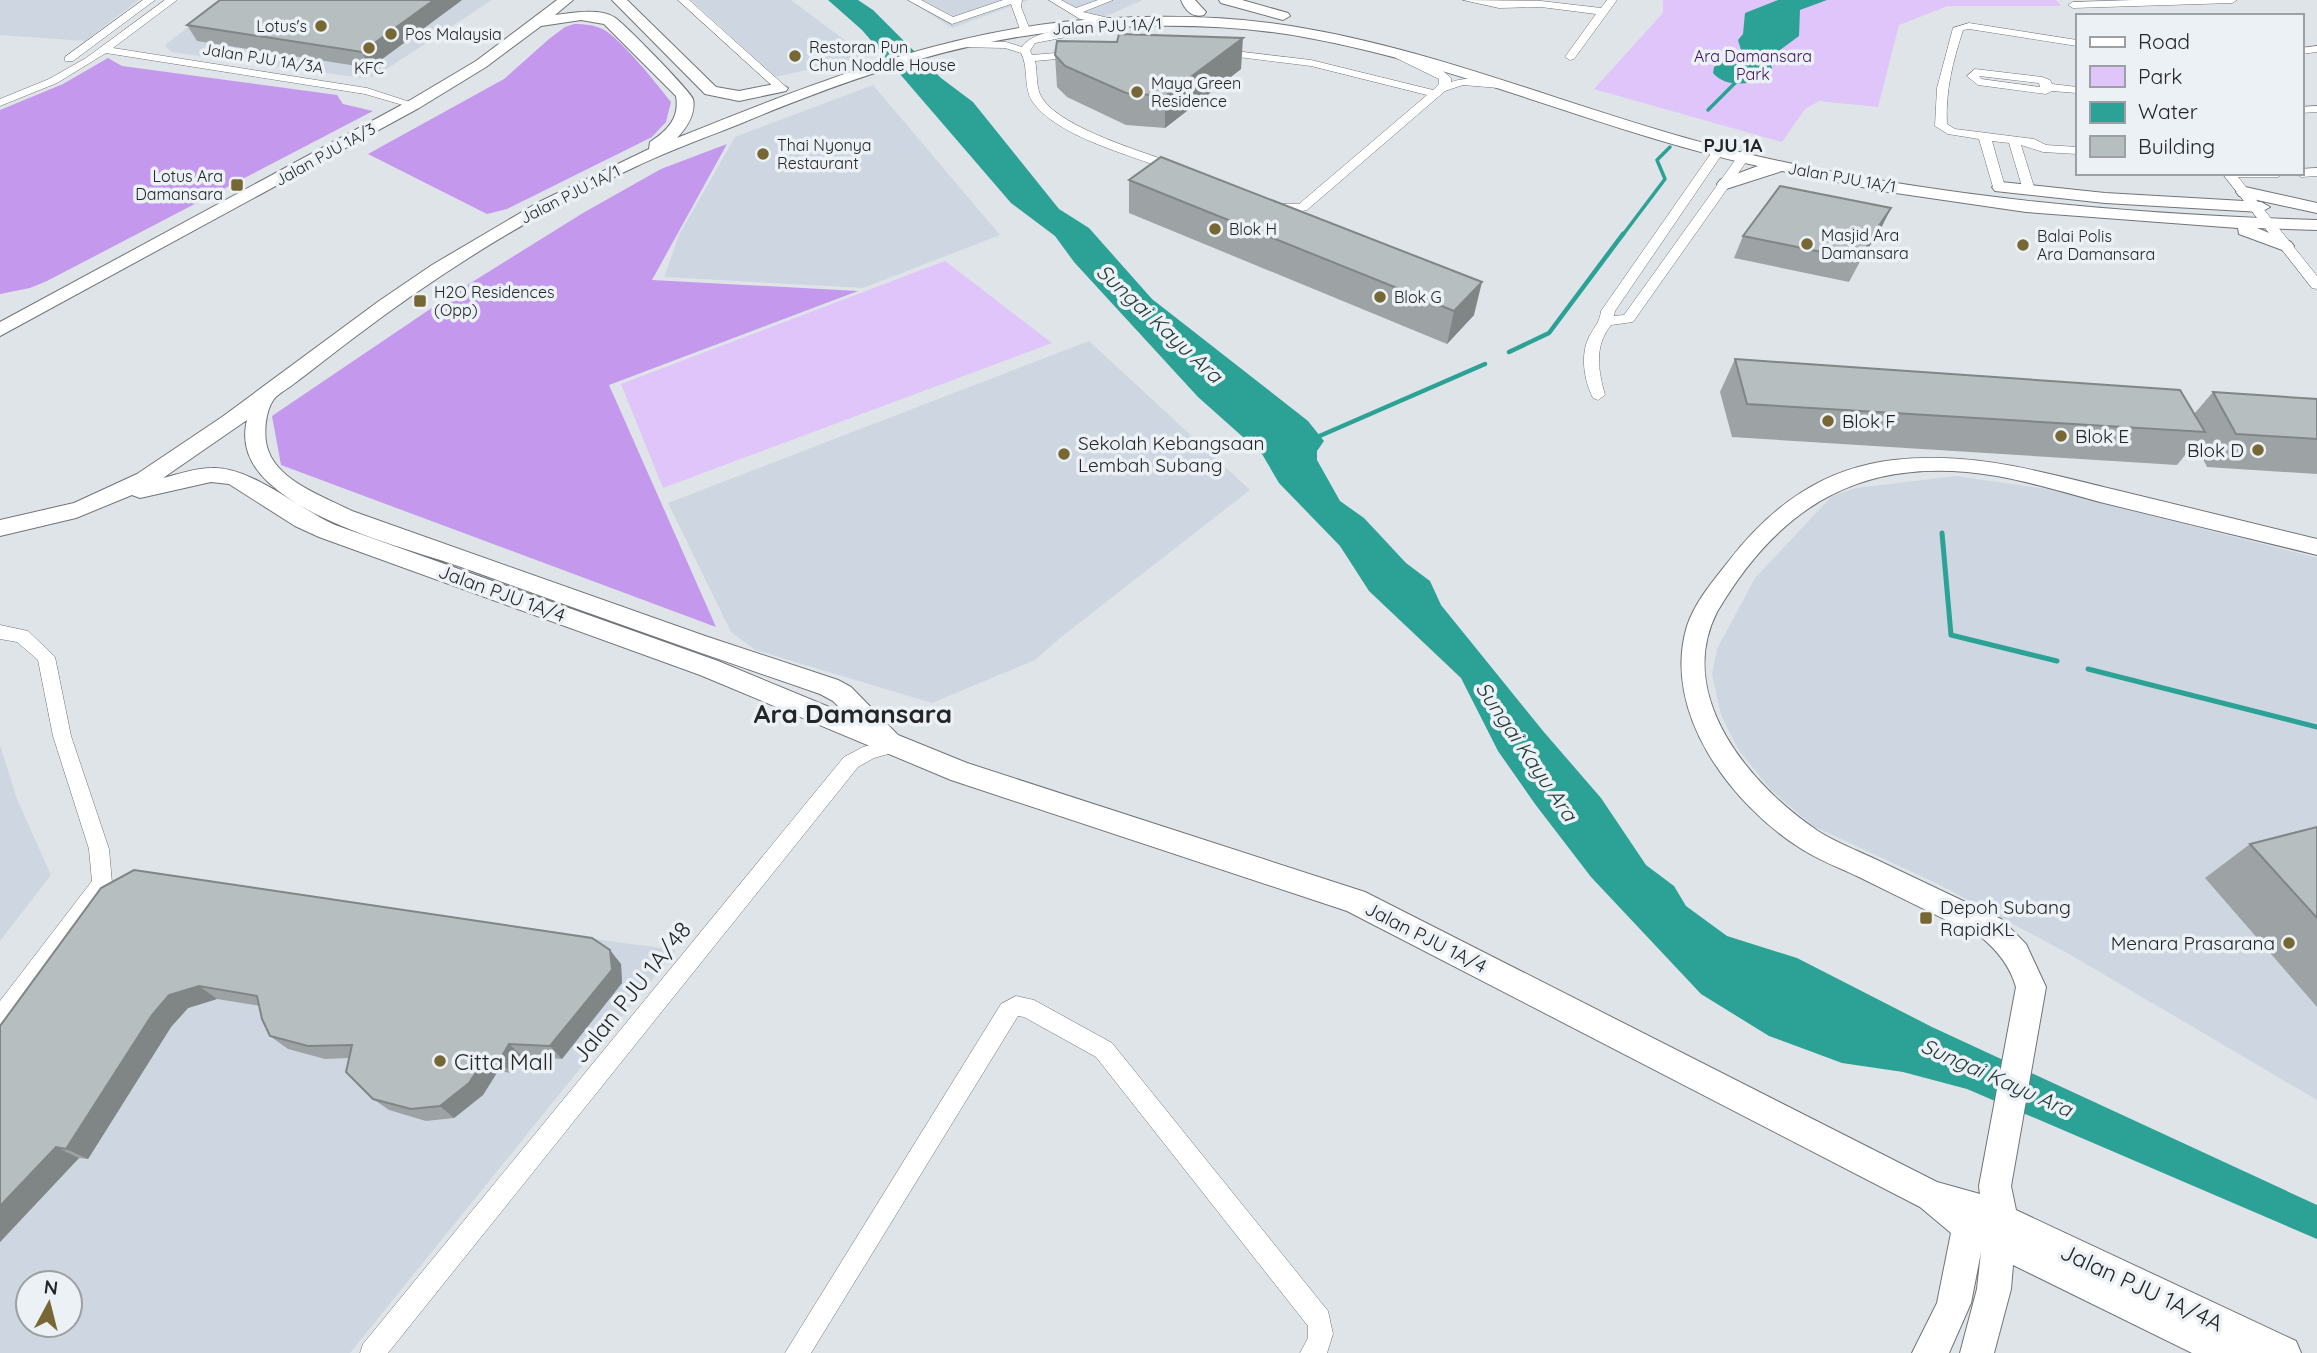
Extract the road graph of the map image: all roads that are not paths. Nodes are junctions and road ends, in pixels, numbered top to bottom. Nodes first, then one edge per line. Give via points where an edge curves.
1 (150, 0) edge
2 (172, 0) edge
3 (566, 0) edge
4 (619, 0) edge
5 (682, 0) edge
6 (913, 0) edge
7 (1015, 0) edge
8 (1054, 0) edge
9 (1108, 0) edge
10 (1188, 0) edge
11 (1226, 0) edge
12 (1468, 0) edge
13 (1612, 0) edge
14 (2232, 0) edge
15 (591, 1) edge
16 (2070, 2) edge
17 (1204, 6) edge
18 (1075, 12) junction
19 (1604, 12) junction
20 (1146, 22) junction
21 (535, 23) junction
22 (1127, 23) junction
23 (1025, 30) junction
24 (1343, 40) junction
25 (2076, 43) edge
26 (954, 44) junction
27 (106, 50) junction
28 (1205, 51) edge
29 (1094, 53) edge
30 (1027, 55) junction
31 (1399, 56) junction
32 (1570, 57) dead end
33 (1958, 74) junction
34 (848, 75) junction
35 (1510, 87) junction
36 (781, 88) junction
37 (2076, 90) edge
38 (1439, 91) junction
39 (0, 92) edge
40 (753, 95) junction
41 (0, 103) edge
42 (413, 105) junction
43 (710, 130) junction
44 (1659, 135) junction
45 (1985, 138) junction
46 (2014, 141) junction
47 (2076, 141) edge
48 (2034, 143) junction
49 (1722, 147) junction
50 (2076, 150) edge
51 (1746, 153) junction
52 (634, 161) junction
53 (1783, 167) junction
54 (1702, 170) junction
55 (1185, 172) edge
56 (2229, 175) edge
57 (1726, 184) junction
58 (1999, 187) junction
59 (2029, 190) junction
60 (2241, 190) junction
61 (1258, 201) edge
62 (2254, 207) junction
63 (2317, 208) edge
64 (2214, 223) junction
65 (2268, 224) junction
66 (2317, 225) edge
67 (2317, 230) edge
68 (2291, 252) junction
69 (100, 278) junction
70 (2317, 285) edge
71 (75, 292) junction
72 (0, 309) edge
73 (1607, 321) junction
74 (0, 330) edge
75 (0, 340) edge
76 (337, 342) junction
77 (1598, 395) dead end
78 (263, 400) junction
79 (110, 498) junction
80 (292, 500) junction
81 (0, 513) edge
82 (0, 527) edge
83 (2317, 547) edge
84 (0, 632) edge
85 (849, 728) junction
86 (893, 746) junction
87 (851, 762) junction
88 (0, 1018) edge
89 (1989, 1209) junction
90 (2041, 1262) junction
91 (1995, 1280) junction
92 (372, 1353) edge
93 (797, 1353) edge
94 (1312, 1353) edge
95 (1929, 1353) edge
96 (1977, 1353) edge
97 (2229, 1353) edge
98 (2284, 1353) edge

1 - 39 street via 82,51
2 - 27 street
3 - 21 main road, Jalan PJU 1A/3
4 - 40 main road via 711,91 725,96
5 - 36 street
6 - 7 street via 952,21
7 - 23 street
8 - 18 street
9 - 18 street
10 - 17 main road via 1191,7
11 - 49 main road, Jalan PJU 1A/1 via 1469,63
12 - 19 street
13 - 19 street
14 - 16 street
15 - 21 main road
17 - 20 main road
17 - 24 main road via 1220,19 1287,25
18 - 22 street
19 - 32 street
20 - 22 main road, Jalan PJU 1A/1
20 - 24 main road, Jalan PJU 1A/1 via 1271,27
20 - 30 street via 1045,36 1031,41
21 - 42 main road, Jalan PJU 1A/3 via 481,64
21 - 52 main road via 581,16 608,20 684,95 687,104 677,130
22 - 23 main road, Jalan PJU 1A/1
23 - 26 main road, Jalan PJU 1A/1
24 - 31 main road, Jalan PJU 1A/1
25 - 33 street via 1958,28
26 - 30 street via 1006,45
26 - 34 main road, Jalan PJU 1A/1
27 - 41 street via 53,81
27 - 42 street, Jalan PJU 1A/3A via 367,91
28 - 38 street via 1311,63
29 - 30 street
30 - 55 street via 1033,69 1031,88 1042,107 1079,129
31 - 35 main road, Jalan PJU 1A/1
31 - 38 street via 1445,78
33 - 37 street via 2042,80 2047,87
33 - 45 street via 1939,101 1941,126
34 - 36 main road via 815,77
34 - 43 main road, Jalan PJU 1A/1
35 - 38 street via 1462,82
35 - 44 main road, Jalan PJU 1A/1
36 - 40 main road
38 - 61 street via 1303,206 1282,209
40 - 43 main road
42 - 69 main road, Jalan PJU 1A/3
43 - 52 main road, Jalan PJU 1A/1
44 - 49 main road, Jalan PJU 1A/1
44 - 54 main road via 1699,160
45 - 46 street
45 - 58 street
46 - 48 street
46 - 59 street
47 - 48 street via 2038,138
48 - 50 street
49 - 51 main road, Jalan PJU 1A/1
49 - 54 street
51 - 53 main road, Jalan PJU 1A/1
51 - 57 street
51 - 58 main road, Jalan PJU 1A/1
52 - 76 main road, Jalan PJU 1A/1 via 499,232 415,284
53 - 57 main road
53 - 64 main road, Jalan PJU 1A/1 via 2047,210
54 - 73 street via 1608,312
56 - 60 street
57 - 73 street via 1629,319
58 - 59 main road, Jalan PJU 1A/1
59 - 62 main road, Jalan PJU 1A/1
60 - 62 street
60 - 63 main road
62 - 63 main road, Jalan PJU 1A/1
62 - 65 street
64 - 65 main road, Jalan PJU 1A/1
64 - 68 main road via 2249,231
65 - 66 main road, Jalan PJU 1A/1
65 - 68 street
67 - 68 main road via 2304,236
68 - 70 street
69 - 71 main road, Jalan PJU 1A/3
69 - 75 main road
71 - 72 main road
71 - 74 main road
73 - 77 street via 1592,344 1591,368
76 - 78 main road, Jalan PJU 1A/1
76 - 81 main road via 300,359 107,486
78 - 79 main road, Jalan PJU 1A/1
78 - 80 main road, Jalan PJU 1A/4 via 254,435 257,454
79 - 80 main road, Jalan PJU 1A/4 via 223,475
79 - 82 main road, Jalan PJU 1A/1
80 - 85 main road, Jalan PJU 1A/4 via 303,520 327,531 698,664
80 - 86 main road, Jalan PJU 1A/4 via 829,687 842,694
83 - 89 main road via 2021,474 1980,467 1924,466 1856,476 1786,512 1722,585 1700,624 1693,663 1703,712 1734,772 1770,811 1811,841 1991,928 2019,956 2031,987
84 - 88 street via 22,636 46,657 62,736 99,849 102,883
85 - 86 main road, Jalan PJU 1A/4
85 - 87 street via 853,736
86 - 87 street, Jalan PJU 1A/48
86 - 89 main road, Jalan PJU 1A/4 via 1355,901 1931,1196
87 - 92 street, Jalan PJU 1A/48
89 - 90 main road, Jalan PJU 1A/4A
89 - 91 main road
89 - 95 main road via 1942,1335
89 - 98 main road, Jalan PJU 1A/4A
90 - 91 main road via 2014,1268
90 - 97 main road, Jalan PJU 1A/4A
91 - 96 main road
93 - 94 street via 1008,1012 1016,1006 1027,1007 1104,1050 1319,1320 1320,1346

